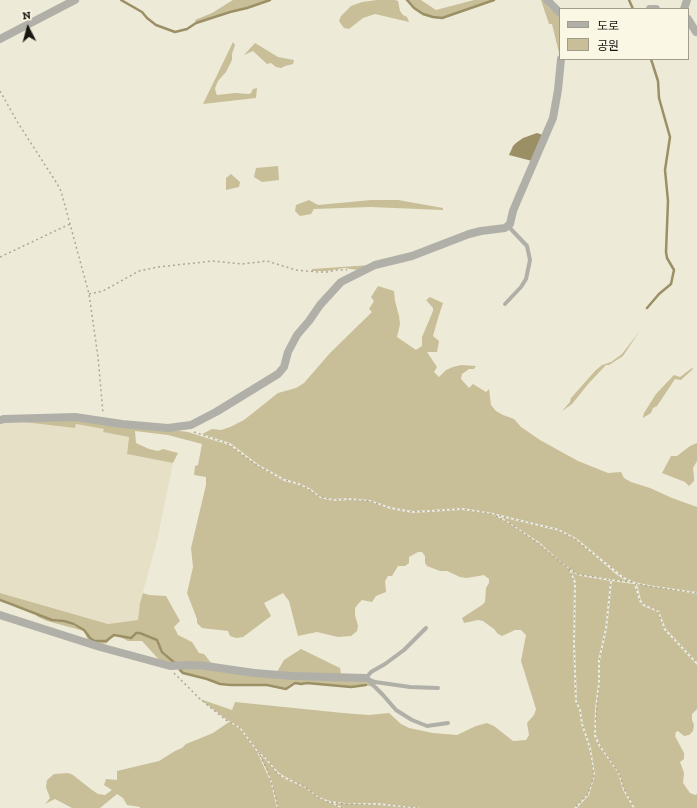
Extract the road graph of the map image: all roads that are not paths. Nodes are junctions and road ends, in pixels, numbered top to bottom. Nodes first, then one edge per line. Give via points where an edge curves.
1 (75, 0) edge
2 (547, 0) edge
3 (559, 12) edge
4 (689, 21) edge
5 (696, 32) edge
6 (0, 39) edge
7 (561, 60) edge
8 (508, 226) junction
9 (505, 304) dead end
10 (0, 420) edge
11 (0, 615) edge
12 (426, 628) dead end
13 (366, 678) junction
14 (438, 688) dead end
15 (448, 724) dead end

1 - 6 street
2 - 3 street
4 - 5 street
7 - 8 street via 553,118
8 - 9 lane via 526,246 530,260 526,279
8 - 10 street via 469,234 412,256 375,265 341,282 297,335 284,367 278,374 192,425 168,428 75,418
11 - 13 street via 170,666 190,664 254,673
12 - 13 lane via 404,650
13 - 14 lane via 375,682 410,687
13 - 15 lane via 396,710 412,720 427,726

